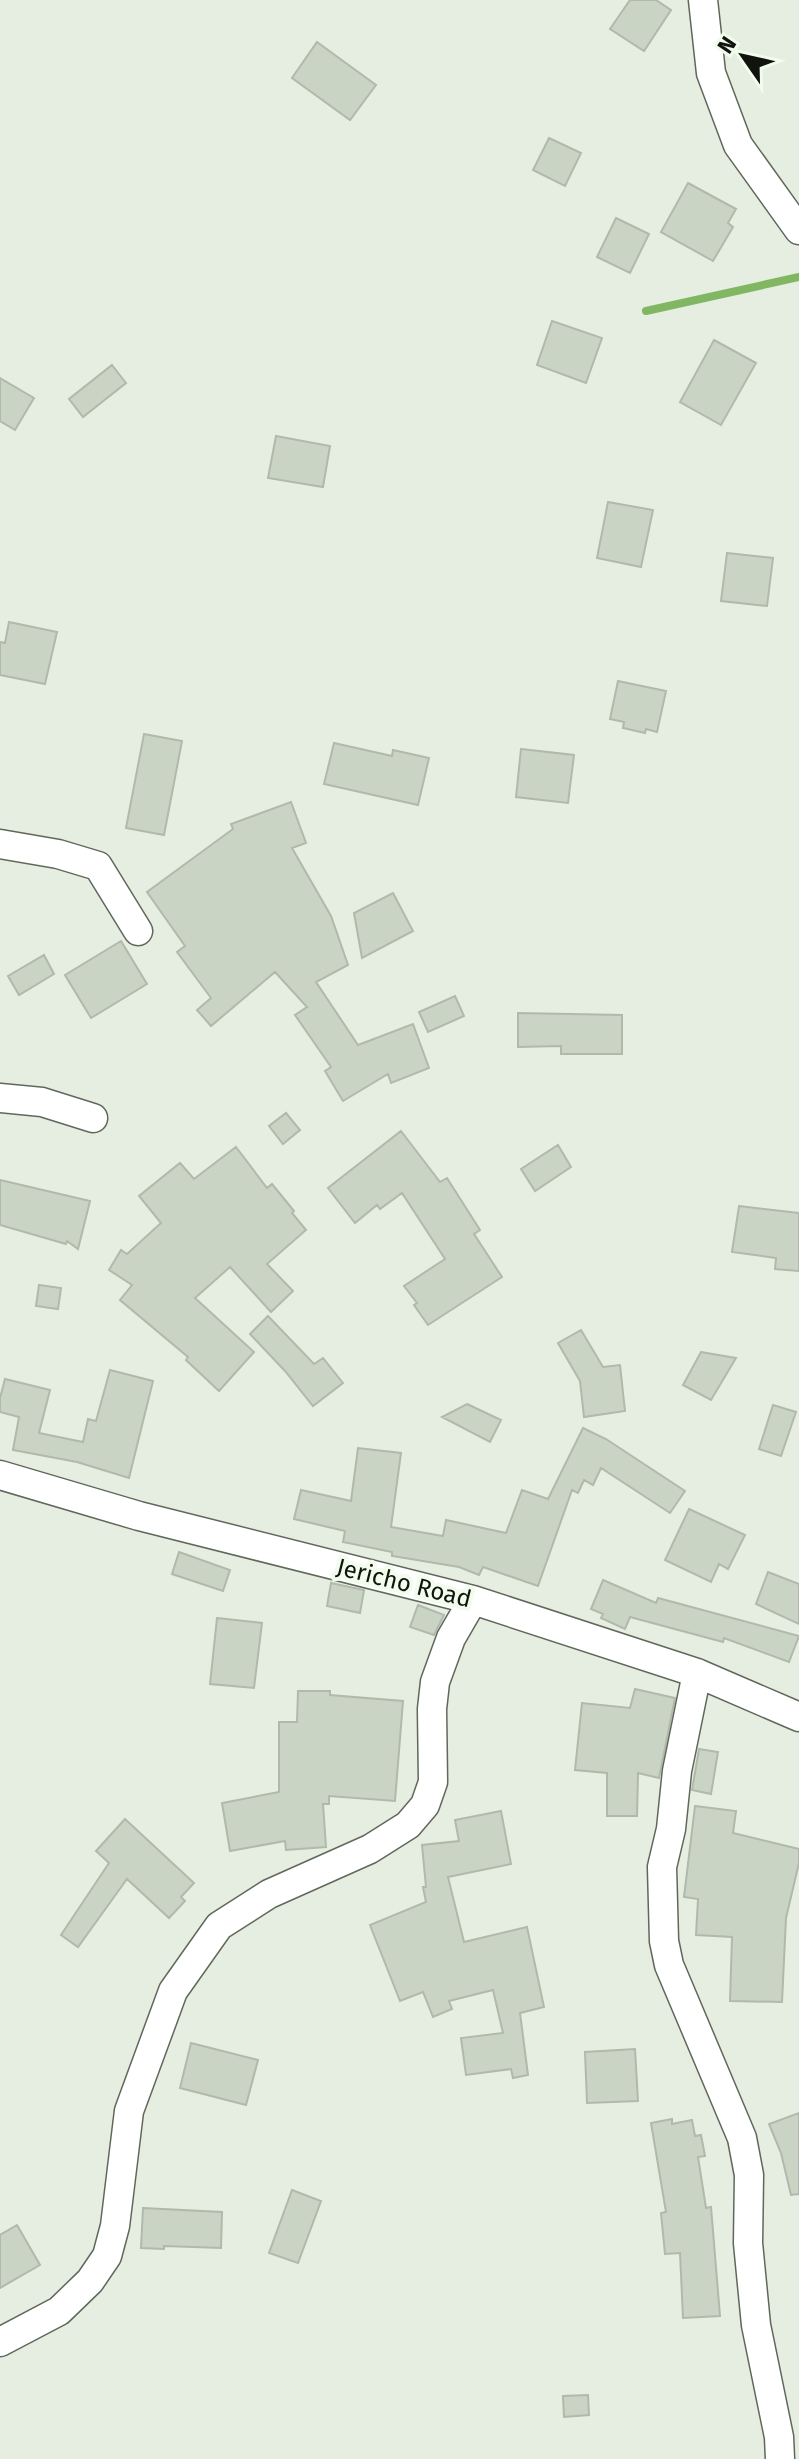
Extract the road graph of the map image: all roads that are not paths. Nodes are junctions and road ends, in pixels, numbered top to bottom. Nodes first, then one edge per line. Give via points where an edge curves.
1 (703, 0) edge
2 (792, 220) edge
3 (0, 844) edge
4 (138, 931) dead end
5 (0, 1098) edge
6 (93, 1118) dead end
7 (0, 1475) edge
8 (473, 1600) junction
9 (697, 1673) junction
10 (797, 1713) edge
11 (0, 2342) edge
12 (780, 2459) edge

1 - 2 street via 711,73 738,145
3 - 4 street via 98,866
5 - 6 street via 42,1102
7 - 8 street, Jericho Road via 139,1516
8 - 9 street, Jericho Road
8 - 11 street via 435,1682 433,1782 425,1805 408,1825 370,1849 269,1894 219,1926 173,1991 129,2111 107,2256 59,2311
9 - 10 street, Jericho Road
9 - 12 street via 662,1867 664,1941 669,1965 742,2138 749,2175 748,2243 756,2325

